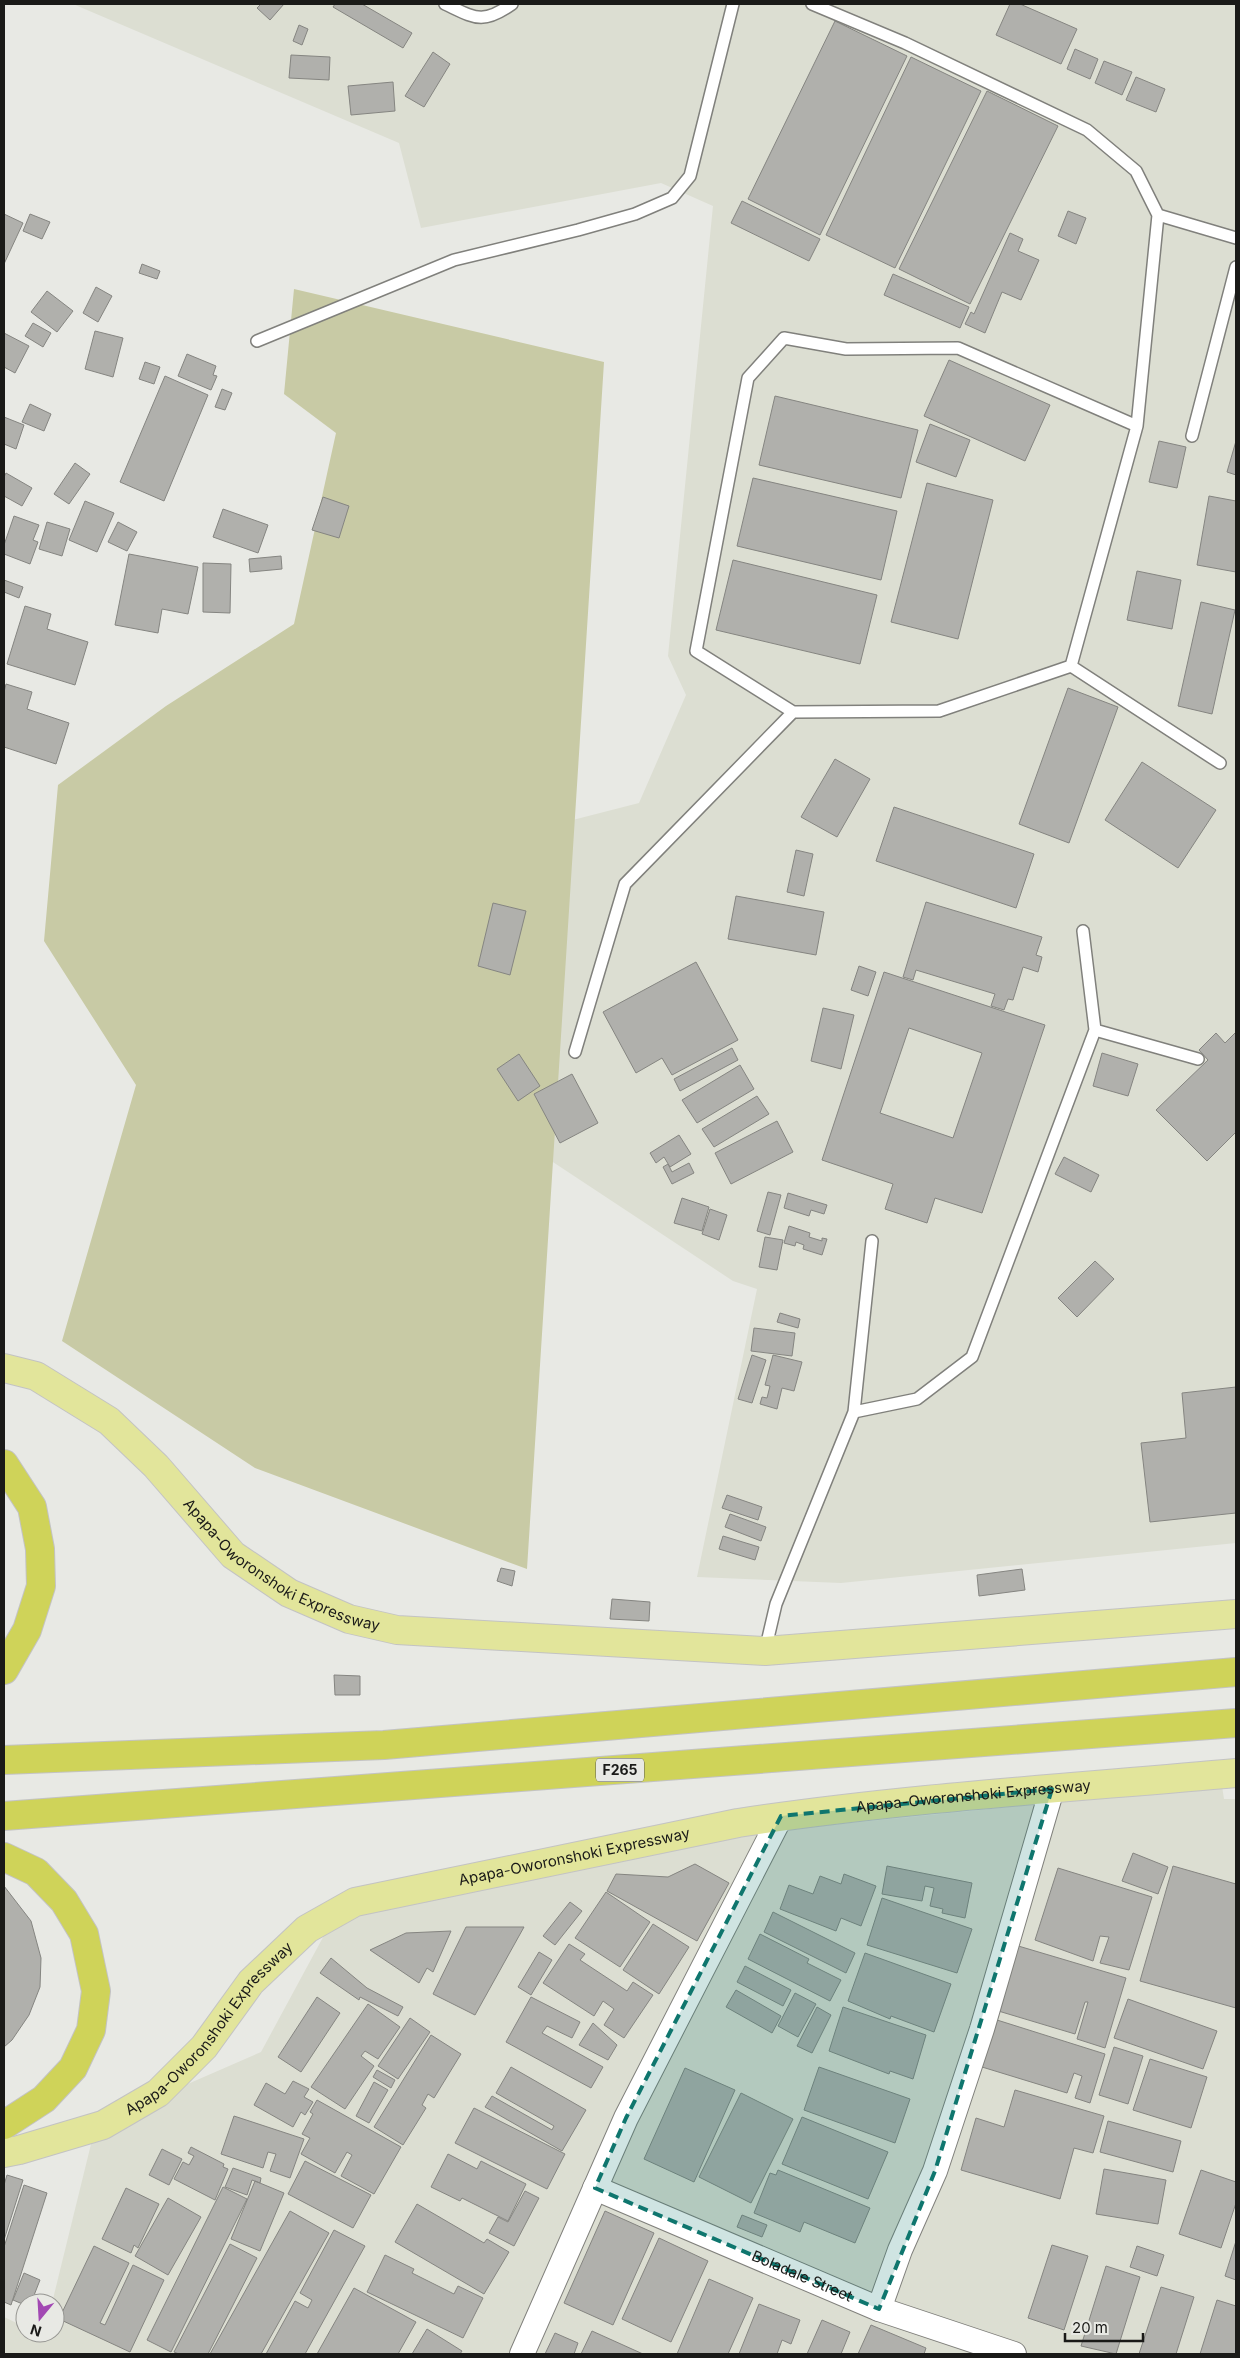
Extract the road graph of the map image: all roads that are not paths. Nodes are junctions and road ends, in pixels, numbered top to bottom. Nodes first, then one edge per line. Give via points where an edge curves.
1 (445, 4) edge
2 (512, 4) edge
3 (733, 4) edge
4 (812, 4) edge
5 (1158, 215) junction
6 (1236, 238) edge
7 (1236, 267) edge
8 (257, 341) dead end
9 (1137, 426) junction
10 (1192, 436) dead end
11 (1071, 666) junction
12 (793, 712) junction
13 (1220, 763) dead end
14 (1083, 931) dead end
15 (1095, 1030) junction
16 (575, 1052) dead end
17 (1198, 1059) dead end
18 (872, 1241) dead end
19 (4, 1368) edge
20 (854, 1412) junction
21 (4, 1464) edge
22 (1236, 1614) edge
23 (765, 1651) junction
24 (4, 1670) edge
25 (1236, 1672) edge
26 (1236, 1723) edge
27 (4, 1760) edge
28 (1236, 1773) edge
29 (1052, 1789) junction
30 (4, 1816) edge
31 (781, 1816) junction
32 (4, 1857) edge
33 (4, 2125) edge
34 (4, 2153) edge
35 (595, 2188) junction
36 (879, 2308) junction
37 (522, 2354) edge
38 (1014, 2354) edge

1 - 2 lane via 478,19 498,14
3 - 8 lane via 690,176 672,198 636,214 454,260
4 - 5 lane via 904,43 1087,130 1136,171
5 - 6 lane
5 - 9 lane
7 - 10 lane
9 - 11 lane
9 - 12 lane via 958,348 846,349 784,338 748,378 696,651
11 - 12 lane via 939,711
11 - 13 lane
12 - 16 lane via 625,884
14 - 15 lane
15 - 17 lane
15 - 20 lane via 972,1357 917,1399
18 - 20 lane
19 - 23 main road, Apapa-Oworonshoki Expressway via 36,1376 109,1421 156,1466 233,1555 289,1593 349,1620 398,1630
20 - 23 lane via 776,1604
21 - 24 highway via 32,1507 40,1549 41,1586 27,1630
22 - 23 main road, Apapa-Oworonshoki Expressway
25 - 27 highway via 384,1744
26 - 30 highway, F265
28 - 29 main road, Apapa-Oworonshoki Expressway
29 - 31 main road, Apapa-Oworonshoki Expressway
29 - 36 street via 982,2029 935,2171 900,2250
31 - 34 main road, Apapa-Oworonshoki Expressway via 355,1902 307,1929 251,1982 204,2047 158,2093 103,2125
31 - 35 street via 626,2118
32 - 33 highway via 36,1872 64,1901 84,1934 96,1991 91,2030 73,2068 44,2099
35 - 36 street, Boladale Street
35 - 37 street
36 - 38 street, Boladale Street

